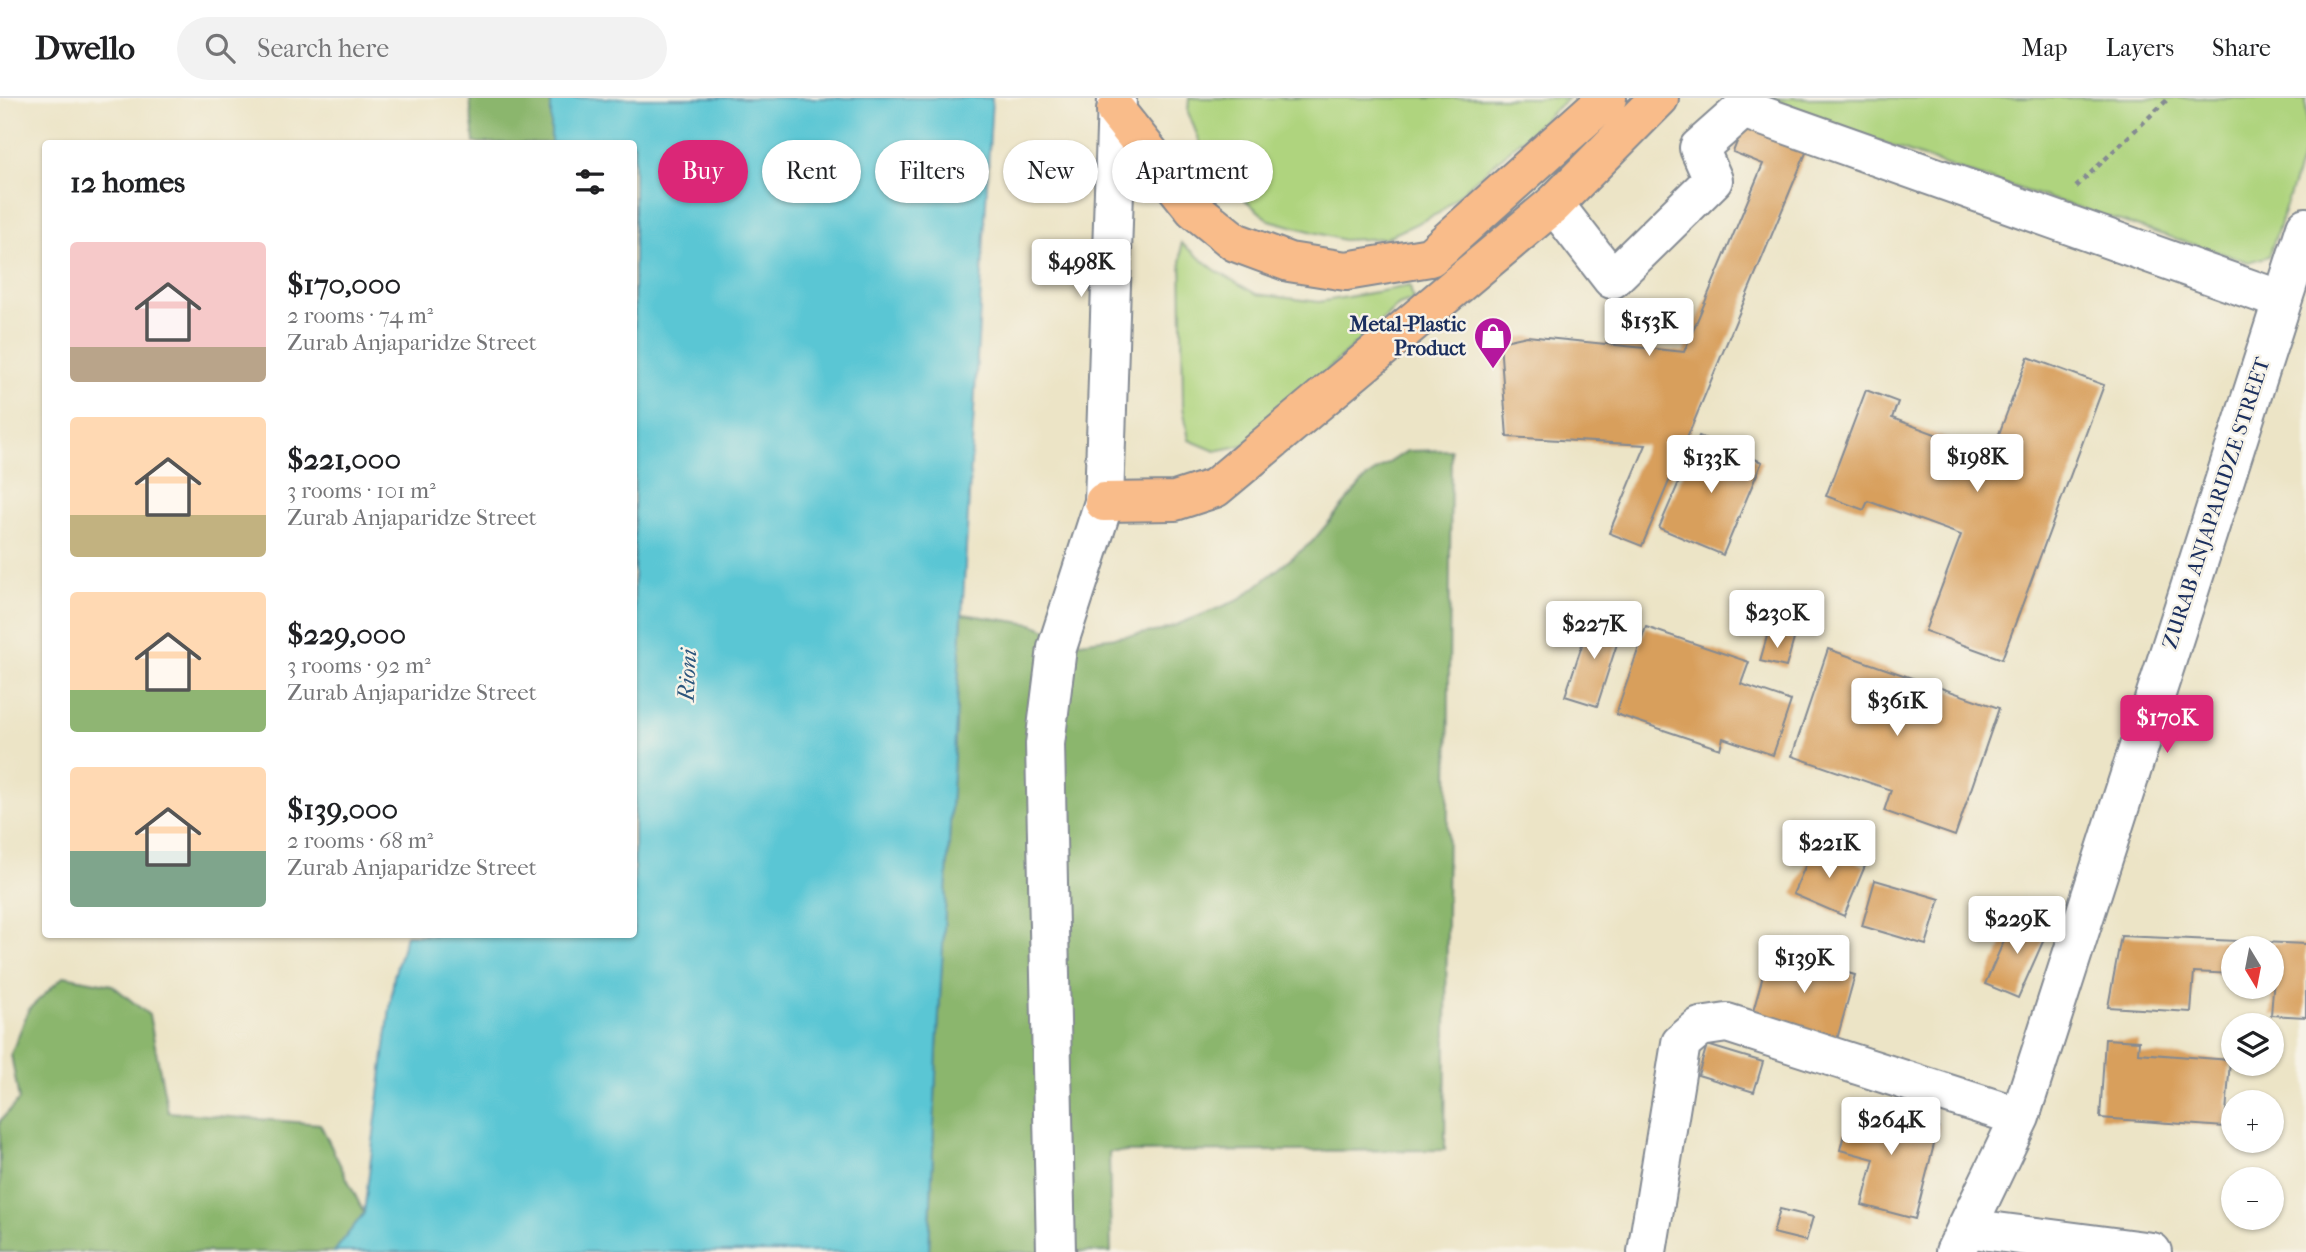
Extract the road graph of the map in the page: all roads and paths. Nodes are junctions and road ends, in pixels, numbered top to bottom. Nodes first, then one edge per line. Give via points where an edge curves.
1 (1607, 98) edge
2 (1660, 98) edge
3 (2169, 98) edge
4 (1736, 104) edge
5 (1117, 105) edge
6 (1554, 204) junction
7 (2045, 216) junction
8 (2306, 227) edge
9 (2281, 300) junction
10 (1104, 502) junction
11 (2020, 1117) junction
12 (1961, 1240) edge
13 (1056, 1252) edge
14 (1647, 1252) edge
15 (2152, 1252) edge

1 - 5 main road via 1430,257 1346,271 1289,262 1235,242 1194,209
2 - 6 main road
3 - 7 path
4 - 6 street via 1699,148 1713,180 1612,279
4 - 7 street
5 - 10 street
6 - 10 main road via 1215,488 1175,501
7 - 9 street
8 - 9 street, ZURAB ANJAPARIDZE STREET
9 - 11 street, ZURAB ANJAPARIDZE STREET
10 - 13 street via 1057,648 1045,744
11 - 12 street, ZURAB ANJAPARIDZE STREET
11 - 14 street via 1727,1023 1700,1027 1681,1043
12 - 15 street

